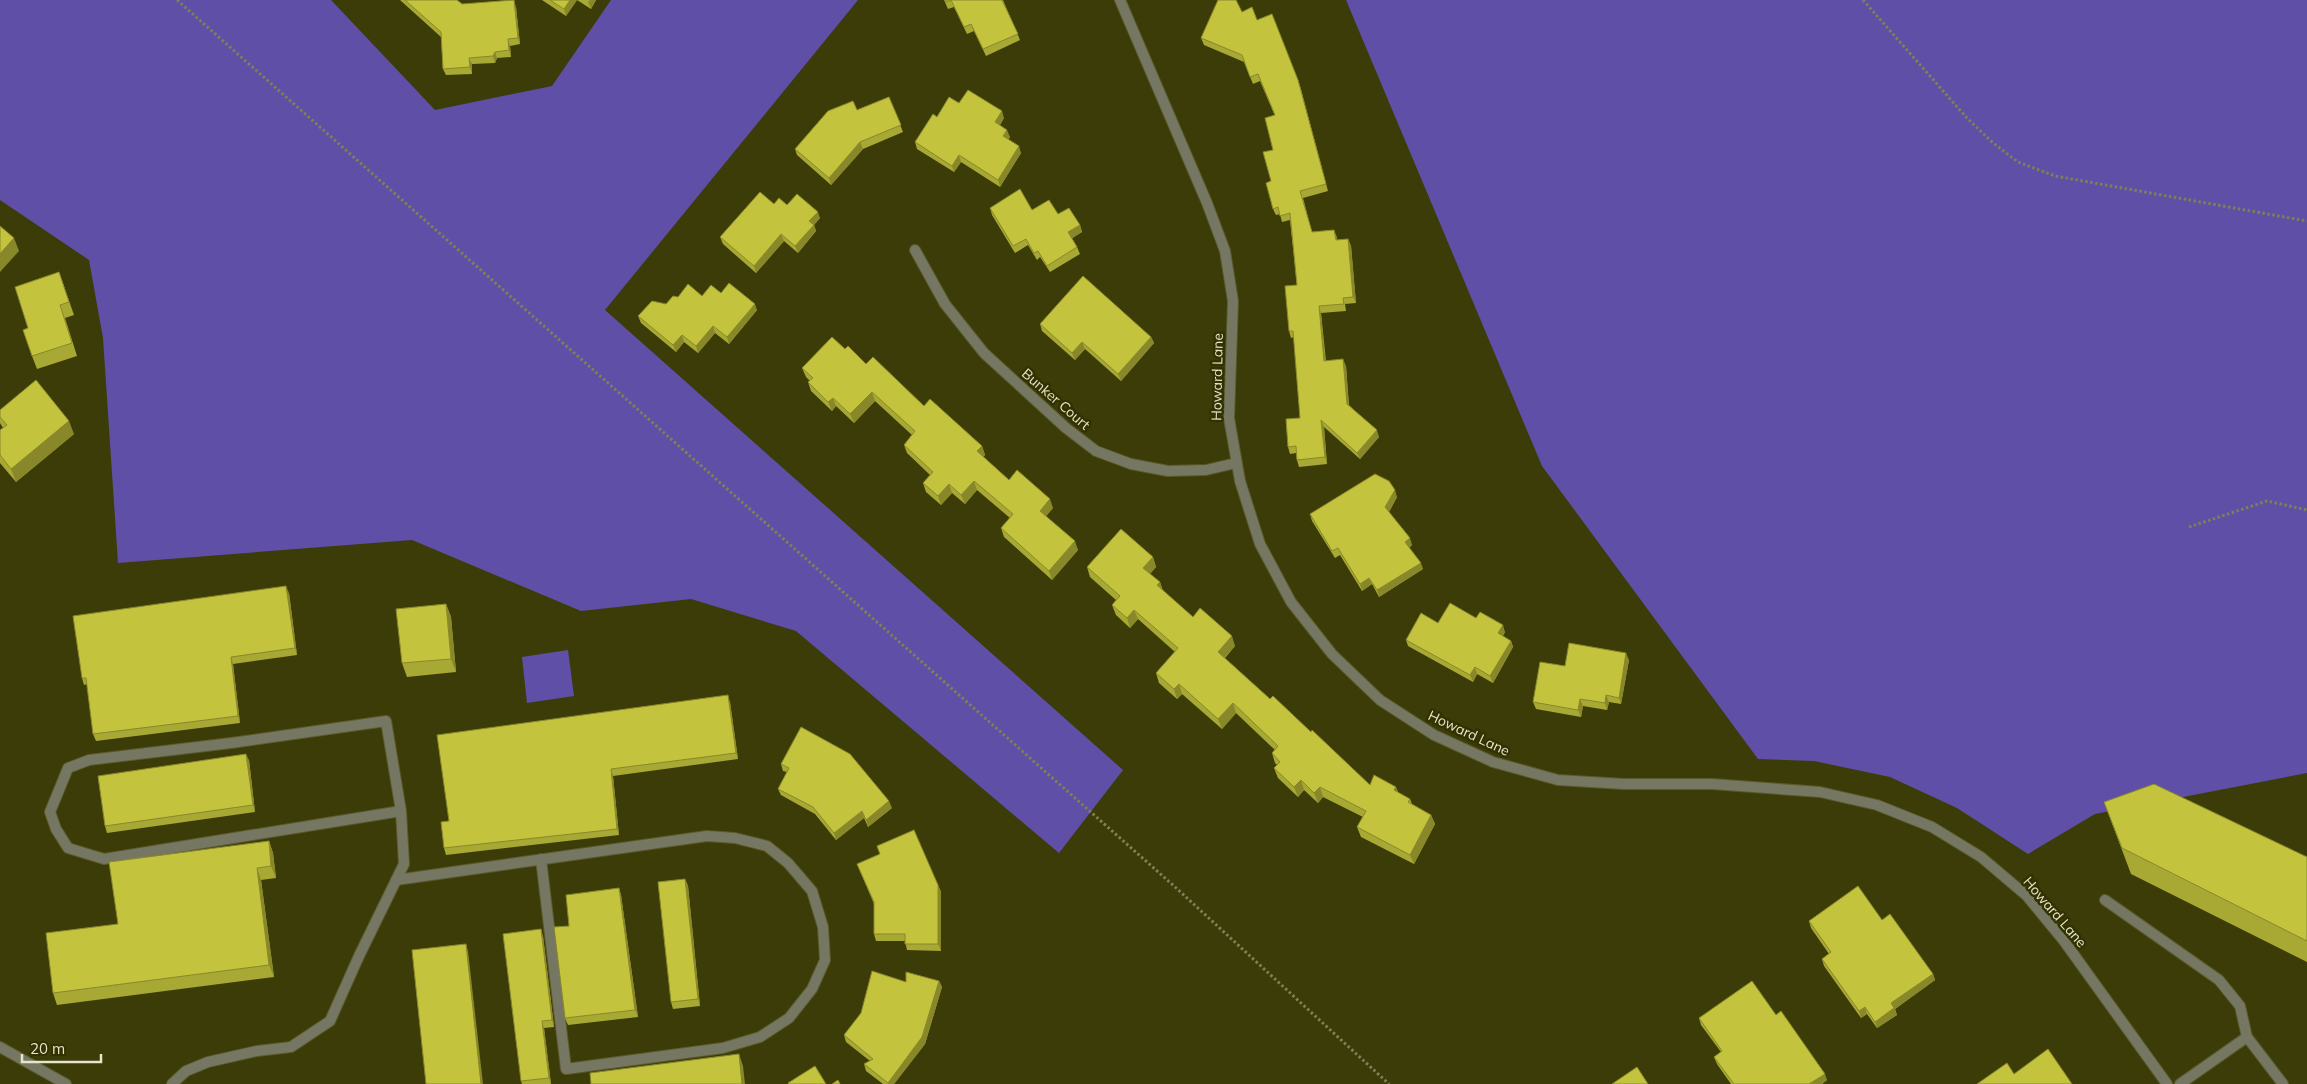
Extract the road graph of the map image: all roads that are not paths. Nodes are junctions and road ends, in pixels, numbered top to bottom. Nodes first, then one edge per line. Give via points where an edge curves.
1 (1120, 0) edge
2 (915, 250) dead end
3 (1236, 463) junction
4 (401, 811) junction
5 (541, 858) junction
6 (396, 880) junction
7 (2105, 900) dead end
8 (2247, 1037) junction
9 (0, 1047) edge
10 (66, 1084) edge
11 (172, 1084) edge
12 (2167, 1084) edge
13 (2180, 1084) edge
14 (2282, 1084) edge

1 - 3 street, Howard Lane via 1225,251 1233,301 1229,418
2 - 3 street, Bunker Court via 945,304 984,353 1096,451 1131,464 1168,471 1206,470
3 - 12 street, Howard Lane via 1260,544 1291,602 1332,654 1380,700 1434,735 1493,762 1558,780 1712,784 1820,792 1877,804 1932,827 1981,857 2027,896 2064,941
4 - 4 street via 386,721 231,744 89,760 68,768 50,812 68,848 104,859
4 - 6 street via 404,864
5 - 5 street via 707,836 735,838 767,846 788,863 812,892 823,927 825,960 812,989 790,1018 760,1037 723,1048 566,1069
5 - 6 street
6 - 11 street via 330,1021 291,1047 208,1062 186,1071
7 - 8 street via 2219,980 2240,1006
8 - 13 street
8 - 14 street
9 - 10 street

